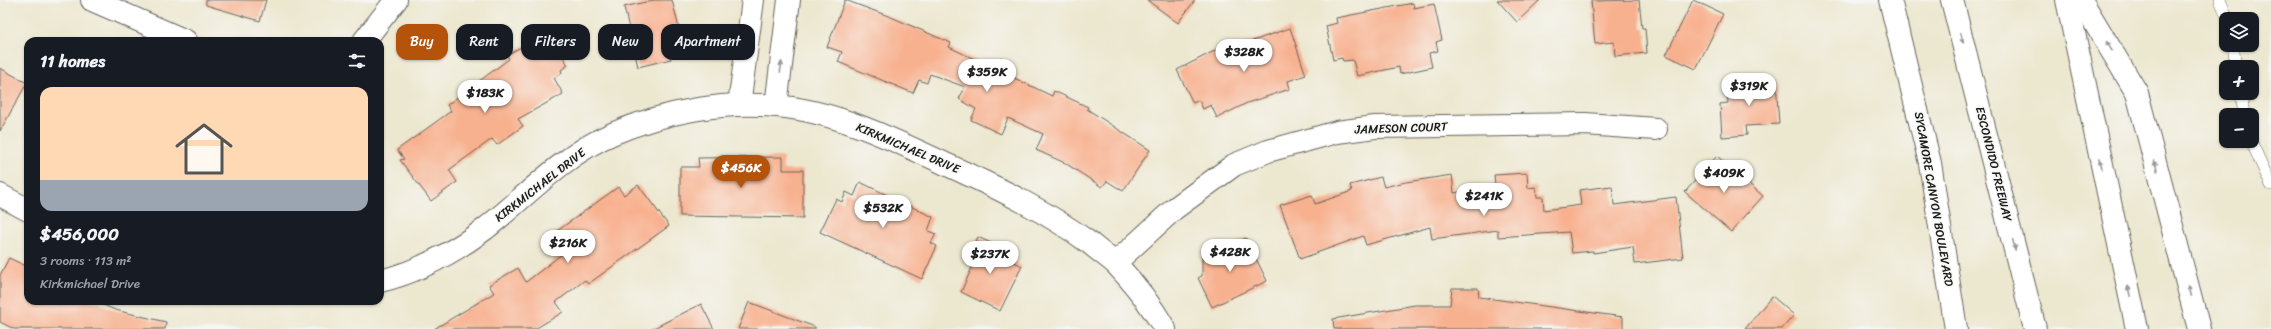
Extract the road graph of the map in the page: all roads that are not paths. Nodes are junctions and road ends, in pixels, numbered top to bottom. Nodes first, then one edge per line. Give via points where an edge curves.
1 (92, 0) edge
2 (396, 0) edge
3 (753, 0) edge
4 (789, 0) edge
5 (1890, 0) edge
6 (1952, 0) edge
7 (2067, 0) edge
8 (2081, 0) edge
9 (2220, 0) edge
10 (2225, 12) edge
11 (177, 37) edge
12 (367, 37) edge
13 (739, 105) junction
14 (776, 106) junction
15 (1656, 129) dead end
16 (2254, 148) edge
17 (2271, 185) edge
18 (0, 196) edge
19 (24, 208) edge
20 (1115, 262) junction
21 (384, 281) edge
22 (1165, 329) edge
23 (1956, 329) edge
24 (2035, 329) edge
25 (2137, 329) edge
26 (2199, 329) edge

1 - 11 main road
2 - 12 main road
3 - 13 main road
14 -> 4 main road
5 - 23 main road, SYCAMORE CANYON BOULEVARD via 1930,163
6 -> 24 main road, ESCONDIDO FREEWAY
25 -> 7 main road
26 -> 8 main road via 2137,93
9 - 10 lane
13 - 14 main road, KIRKMICHAEL DRIVE
13 - 21 main road, KIRKMICHAEL DRIVE via 687,111 611,134 584,149 537,184 486,228 458,248 418,269
14 - 20 main road, KIRKMICHAEL DRIVE via 805,110 872,130 998,188 1067,226
15 - 20 main road, JAMESON COURT via 1585,124 1375,127 1337,132 1290,144 1234,165 1174,209
16 - 17 lane
18 - 19 main road
20 - 22 main road, KIRKMICHAEL DRIVE via 1149,302

